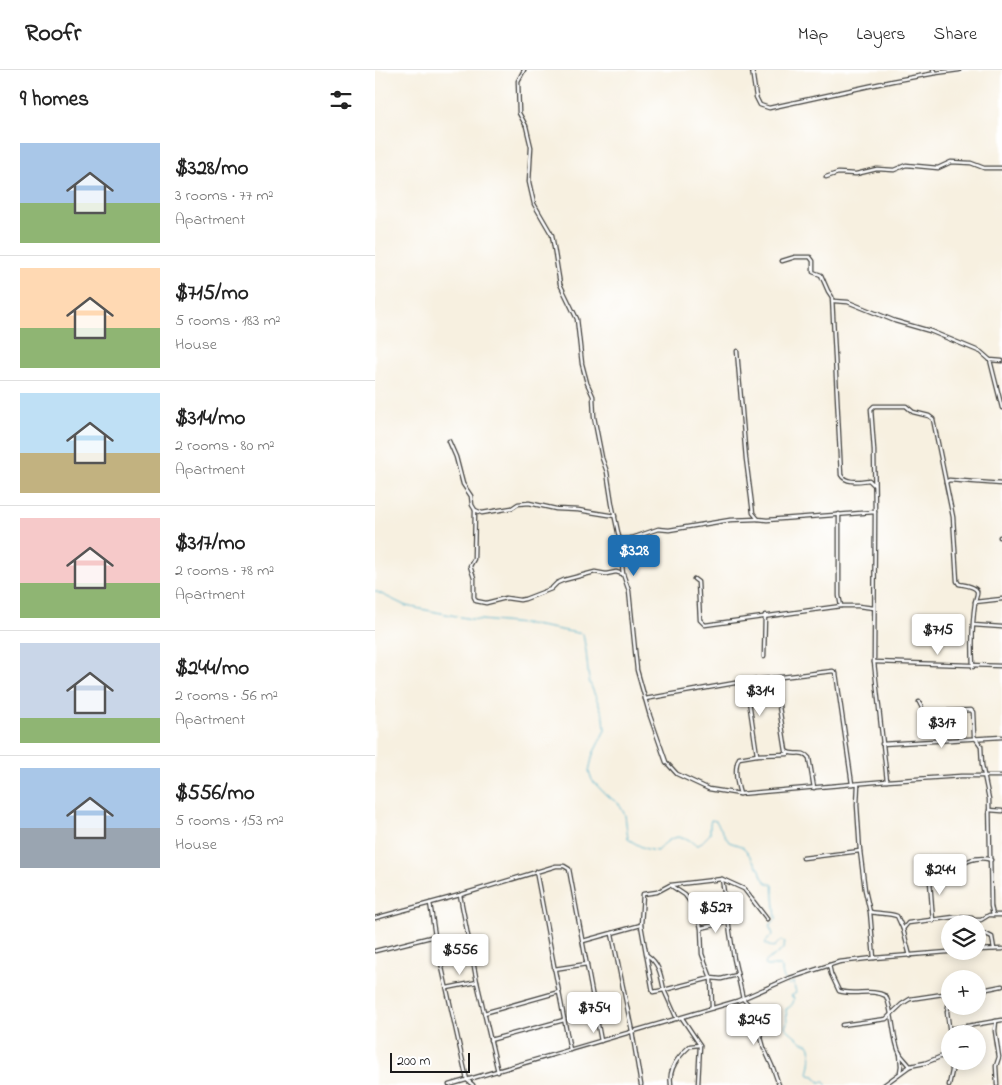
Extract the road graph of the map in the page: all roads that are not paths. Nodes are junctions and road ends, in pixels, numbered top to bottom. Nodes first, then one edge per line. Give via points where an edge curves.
1 (524, 70) edge
2 (751, 70) edge
3 (933, 70) edge
4 (959, 70) edge
5 (936, 74) junction
6 (1002, 168) edge
7 (826, 177) dead end
8 (782, 261) dead end
9 (834, 301) junction
10 (737, 351) dead end
11 (989, 360) junction
12 (1002, 361) edge
13 (1002, 408) edge
14 (449, 442) dead end
15 (946, 482) junction
16 (1002, 484) edge
17 (875, 486) junction
18 (475, 510) junction
19 (875, 512) junction
20 (839, 514) junction
21 (615, 516) junction
22 (758, 519) junction
23 (619, 538) junction
24 (623, 574) junction
25 (694, 580) dead end
26 (1002, 599) edge
27 (975, 602) junction
28 (841, 606) junction
29 (873, 608) junction
30 (765, 615) junction
31 (973, 625) junction
32 (1002, 627) edge
33 (765, 657) dead end
34 (875, 662) junction
35 (1002, 666) edge
36 (973, 667) junction
37 (773, 678) junction
38 (746, 681) junction
39 (645, 699) junction
40 (919, 702) dead end
41 (1002, 737) edge
42 (976, 738) junction
43 (882, 744) junction
44 (789, 754) junction
45 (757, 755) junction
46 (985, 776) junction
47 (1002, 776) edge
48 (887, 781) junction
49 (852, 784) junction
50 (858, 784) junction
51 (814, 788) junction
52 (740, 794) junction
53 (988, 810) junction
54 (1002, 811) edge
55 (860, 852) junction
56 (803, 858) dead end
57 (991, 860) junction
58 (537, 872) junction
59 (722, 879) junction
60 (670, 885) junction
61 (460, 895) junction
62 (430, 903) junction
63 (870, 912) junction
64 (993, 915) junction
65 (1002, 915) edge
66 (375, 918) edge
67 (986, 918) edge
68 (767, 919) dead end
69 (941, 919) edge
70 (933, 921) junction
71 (729, 922) junction
72 (641, 925) junction
73 (701, 928) junction
74 (903, 929) junction
75 (612, 934) junction
76 (986, 934) edge
77 (435, 936) junction
78 (583, 941) junction
79 (986, 949) edge
80 (994, 949) junction
81 (1002, 949) edge
82 (375, 951) edge
83 (941, 953) edge
84 (647, 955) junction
85 (909, 956) junction
86 (874, 958) junction
87 (587, 964) junction
88 (829, 965) junction
89 (554, 969) junction
90 (737, 975) junction
91 (711, 978) junction
92 (477, 982) junction
93 (1002, 986) edge
94 (447, 988) junction
95 (986, 989) edge
96 (664, 990) junction
97 (559, 992) junction
98 (941, 996) edge
99 (743, 998) junction
100 (712, 1008) junction
101 (484, 1013) junction
102 (892, 1013) junction
103 (682, 1018) junction
104 (677, 1019) junction
105 (564, 1020) junction
106 (1002, 1020) edge
107 (996, 1021) junction
108 (973, 1025) edge
109 (842, 1026) dead end
110 (632, 1032) junction
111 (490, 1040) junction
112 (601, 1041) junction
113 (700, 1045) junction
114 (570, 1050) junction
115 (900, 1053) junction
116 (941, 1057) edge
117 (910, 1066) junction
118 (952, 1070) edge
119 (498, 1072) junction
120 (897, 1076) junction
121 (467, 1080) junction
122 (449, 1085) edge
123 (473, 1085) edge
124 (641, 1085) edge
125 (671, 1085) edge
126 (698, 1085) edge
127 (779, 1085) edge
128 (884, 1085) edge
129 (949, 1085) edge
130 (997, 1085) edge

1 - 21 street via 518,81 519,112 531,147 529,182 533,204 552,236 560,284 577,320 582,364 593,396 594,417
2 - 5 street via 756,97 760,105 769,108
3 - 5 street
4 - 5 street
6 - 7 street via 951,162 938,168 906,165 894,170 838,173
8 - 9 street via 810,257 813,272 821,275
9 - 11 street via 848,302 930,331 981,352
9 - 17 street via 841,475 847,481 869,480
10 - 22 street via 746,459 753,513
11 - 12 street
11 - 13 street
14 - 18 street
15 - 16 street
15 - 17 street via 931,417 913,412 907,406 874,406 870,415
15 - 27 street via 953,517 957,580 959,584 976,590
17 - 19 street
18 - 21 street via 482,513 529,503
18 - 24 street via 474,559 470,566 476,601 525,599 564,580 595,572
19 - 20 street
19 - 29 street
20 - 22 street
20 - 28 street
21 - 23 street
22 - 23 street via 677,527
23 - 24 street
24 - 39 street via 629,591 637,670
25 - 30 street via 698,582 702,624
26 - 27 street
27 - 31 street
28 - 29 street
28 - 30 street
29 - 34 street
30 - 33 street
31 - 32 street
31 - 36 street
34 - 36 street
34 - 43 street
35 - 36 street
37 - 38 street
37 - 44 street via 785,752
37 - 49 street via 835,673
38 - 39 street
38 - 45 street
39 - 52 street via 667,762 677,774 709,789
40 - 42 street via 925,712 971,710
41 - 42 street
42 - 43 street
42 - 46 street via 981,746
43 - 48 street
44 - 45 street
44 - 51 street via 807,755
45 - 52 street via 739,758 737,785
46 - 47 street
46 - 48 street
46 - 53 street
48 - 50 street
49 - 50 street
49 - 51 street
50 - 55 street
51 - 52 street
53 - 54 street
53 - 57 street
55 - 56 street
55 - 63 street
57 - 64 street
57 - 70 street via 982,858 968,860 962,865 956,863 929,868
58 - 61 street
58 - 78 street via 556,866 569,869
58 - 89 street
59 - 60 street
59 - 68 street via 744,889
59 - 71 street
60 - 72 street via 657,892 643,894
60 - 73 street via 685,895 696,910
61 - 62 street
61 - 92 street
62 - 66 street
62 - 77 street
63 - 74 street via 897,916
63 - 86 street
64 - 65 street
64 - 67 street
69 - 70 street
70 - 74 street via 908,923
71 - 73 street
71 - 90 street
72 - 75 street
72 - 84 street
73 - 91 street via 702,954
74 - 85 street
75 - 78 street
75 - 110 street
76 - 80 street via 992,938
77 - 82 street
77 - 94 street
78 - 87 street
79 - 80 street
80 - 81 street
83 - 85 street
84 - 96 street via 660,971
84 - 96 street via 653,992
85 - 86 street
86 - 88 street
87 - 89 street
87 - 112 street
88 - 99 street
88 - 102 street via 839,991 881,993 887,996
89 - 97 street
90 - 91 street
90 - 99 street
91 - 96 street
91 - 100 street
92 - 94 street
92 - 101 street
93 - 95 street
94 - 121 street
96 - 104 street
97 - 101 street
97 - 105 street
98 - 102 street via 910,999
99 - 100 street
99 - 127 street via 753,1009
100 - 103 street
101 - 111 street
102 - 109 street via 886,1019
102 - 115 street
103 - 104 street
103 - 113 street
104 - 110 street
105 - 111 street
105 - 114 street
106 - 107 street
107 - 108 street
107 - 130 street
110 - 112 street
110 - 124 street
111 - 119 street
112 - 114 street
113 - 125 street via 690,1046 676,1059
113 - 126 street
114 - 119 street
115 - 117 street
115 - 120 street via 901,1071
116 - 117 street
117 - 120 street
118 - 129 street
119 - 121 street
120 - 128 street
121 - 122 street
121 - 123 street

